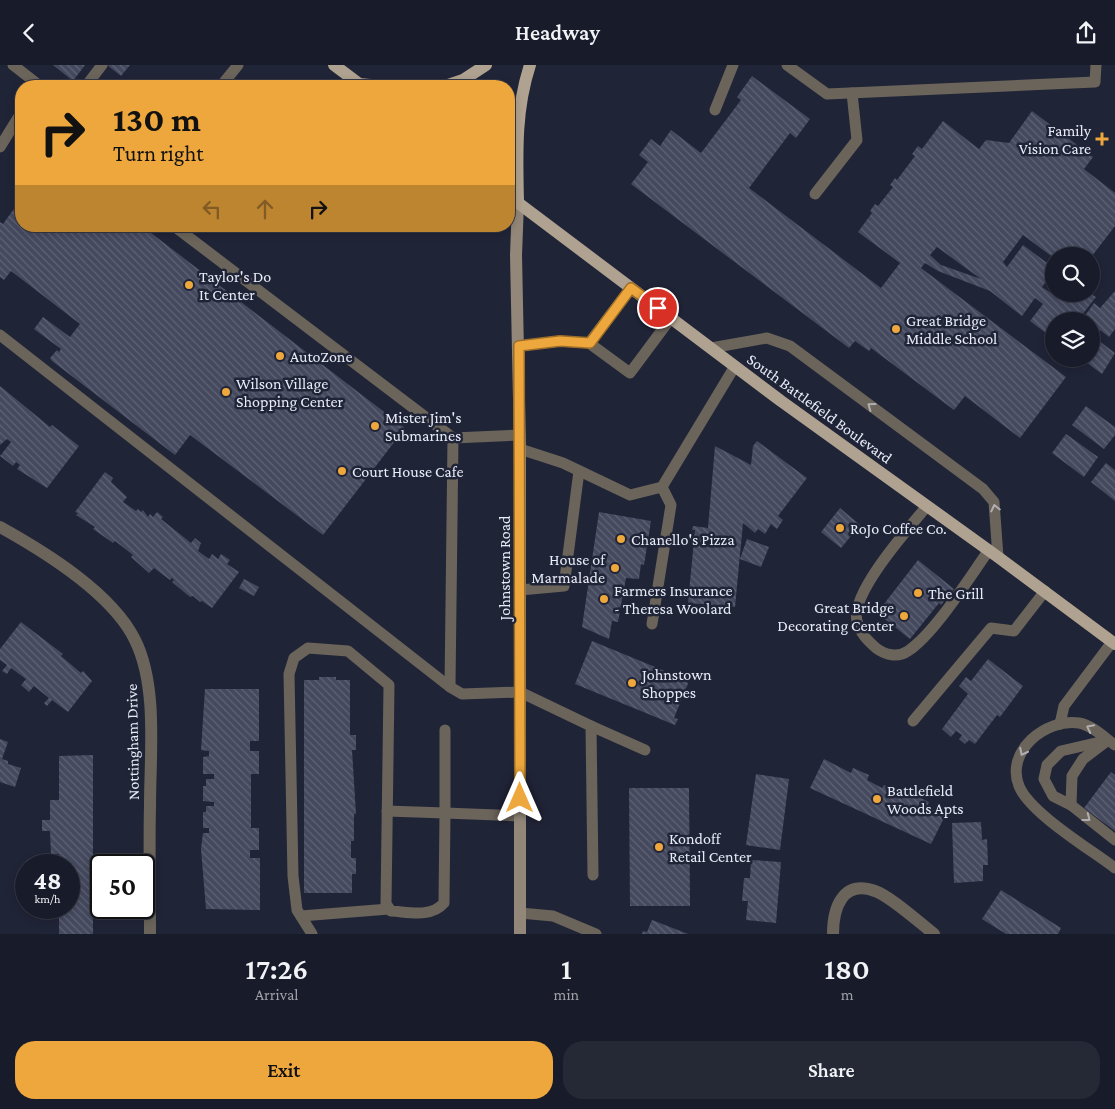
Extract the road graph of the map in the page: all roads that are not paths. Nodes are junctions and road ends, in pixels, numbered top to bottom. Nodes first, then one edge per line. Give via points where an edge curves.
1 (14, 65) edge
2 (102, 65) edge
3 (238, 65) edge
4 (334, 65) edge
5 (486, 65) edge
6 (530, 65) edge
7 (733, 65) edge
8 (787, 65) edge
9 (1096, 65) edge
10 (33, 80) edge
11 (91, 80) edge
12 (226, 80) edge
13 (354, 80) edge
14 (463, 80) edge
15 (852, 93) junction
16 (715, 110) dead end
17 (15, 123) edge
18 (0, 147) edge
19 (515, 162) edge
20 (815, 194) dead end
21 (515, 201) edge
22 (182, 232) edge
23 (515, 232) edge
24 (631, 288) junction
25 (671, 318) junction
26 (0, 335) edge
27 (590, 343) junction
28 (519, 346) junction
29 (712, 349) junction
30 (735, 366) junction
31 (520, 435) junction
32 (453, 439) junction
33 (520, 449) junction
34 (579, 471) junction
35 (662, 487) junction
36 (927, 506) junction
37 (0, 527) edge
38 (994, 553) junction
39 (520, 591) junction
40 (1044, 591) junction
41 (652, 624) dead end
42 (1114, 643) edge
43 (450, 687) junction
44 (520, 692) junction
45 (913, 721) dead end
46 (1060, 724) junction
47 (591, 725) junction
48 (445, 730) dead end
49 (1111, 742) edge
50 (645, 750) dead end
51 (1071, 805) junction
52 (387, 811) junction
53 (445, 813) junction
54 (520, 816) junction
55 (1115, 839) edge
56 (1115, 868) edge
57 (593, 875) dead end
58 (389, 909) junction
59 (520, 913) junction
60 (301, 917) junction
61 (150, 934) edge
62 (312, 934) edge
63 (520, 934) edge
64 (596, 934) edge
65 (833, 934) edge
66 (934, 934) edge

1 - 10 lane
2 - 11 lane
3 - 12 lane
4 - 13 main road
5 - 14 main road
6 - 19 main road via 520,101
7 - 16 lane
8 - 15 lane via 827,94
9 - 15 lane via 1095,82
15 - 20 lane via 857,140
17 - 18 lane
21 - 24 main road, South Battlefield Boulevard
22 - 32 lane
23 - 28 main road, Johnstown Road
24 - 25 main road, South Battlefield Boulevard
24 - 27 lane
25 - 27 lane via 630,373
25 - 29 main road, South Battlefield Boulevard
26 - 43 lane
27 - 28 lane via 560,341
28 - 31 main road, Johnstown Road
29 - 30 main road, South Battlefield Boulevard
38 -> 29 lane via 994,501 983,489 790,346 767,338
30 - 35 lane
30 - 36 main road, South Battlefield Boulevard
31 - 32 lane
31 - 33 main road, Johnstown Road
32 - 43 lane
33 - 34 lane
33 - 39 main road, Johnstown Road
34 - 35 lane via 630,495
34 - 39 lane via 564,586
35 - 41 lane via 670,505
36 - 38 main road, South Battlefield Boulevard
36 - 38 lane via 862,593 856,619 864,637 880,651 891,655 906,653 922,639
37 - 61 street, Nottingham Drive via 49,557 94,591 122,620 135,640 145,668 150,730
38 - 40 main road, South Battlefield Boulevard
39 - 44 main road, Johnstown Road
40 - 42 main road, South Battlefield Boulevard
40 - 45 lane via 1014,631 991,629
42 - 46 lane via 1064,706
43 - 44 lane via 462,693
44 - 47 lane
44 - 54 main road, Johnstown Road
49 -> 46 lane via 1080,723
46 -> 56 lane via 1042,730 1024,747 1016,768 1019,786 1032,806
47 - 50 lane
47 - 57 lane
48 - 53 lane
49 - 51 lane via 1083,759 1072,776
49 - 51 lane via 1060,751 1047,765 1044,779 1053,797
51 -> 55 lane
52 - 53 lane
52 - 58 lane via 386,904
52 - 60 lane via 389,685 348,651 308,648 294,658 289,674 293,876 297,910
53 - 54 lane
53 - 58 lane via 444,903 437,911 428,913
54 - 59 main road, Johnstown Road
58 - 60 lane
59 - 63 main road, Johnstown Road
59 - 64 lane via 553,916
60 - 62 lane
65 - 66 street via 836,907 848,892 858,889 876,891

